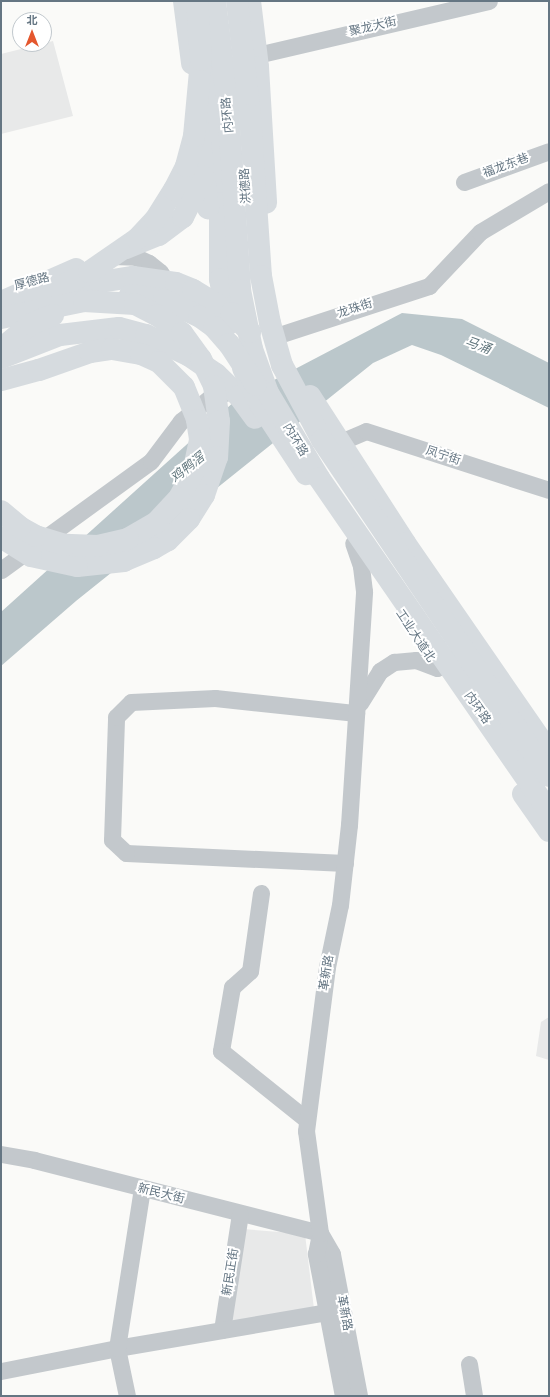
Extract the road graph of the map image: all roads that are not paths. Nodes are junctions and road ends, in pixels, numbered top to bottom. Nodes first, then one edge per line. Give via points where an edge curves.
1 (184, 1) edge
2 (197, 1) edge
3 (204, 1) edge
4 (215, 1) edge
5 (228, 1) edge
6 (489, 1) edge
7 (246, 2) edge
8 (434, 7) edge
9 (258, 55) junction
10 (238, 76) junction
11 (243, 121) junction
12 (549, 151) edge
13 (203, 177) junction
14 (464, 182) dead end
15 (549, 191) edge
16 (266, 194) junction
17 (219, 256) junction
18 (102, 257) junction
19 (64, 274) junction
20 (1, 291) edge
21 (1, 302) edge
22 (1, 318) edge
23 (1, 325) edge
24 (119, 328) junction
25 (1, 329) edge
26 (282, 334) junction
27 (1, 349) edge
28 (1, 358) edge
29 (280, 368) junction
30 (39, 370) junction
31 (1, 380) edge
32 (1, 388) edge
33 (244, 390) junction
34 (299, 431) junction
35 (338, 443) junction
36 (549, 490) edge
37 (1, 511) edge
38 (1, 522) edge
39 (1, 538) edge
40 (353, 543) junction
41 (33, 545) junction
42 (1, 570) edge
43 (445, 663) junction
44 (356, 713) junction
45 (541, 763) edge
46 (549, 795) edge
47 (549, 812) edge
48 (549, 831) edge
49 (345, 863) junction
50 (261, 893) dead end
51 (307, 1120) junction
52 (1, 1154) edge
53 (142, 1189) junction
54 (240, 1214) junction
55 (320, 1234) junction
56 (328, 1312) junction
57 (222, 1330) junction
58 (117, 1348) junction
59 (469, 1364) dead end
60 (1, 1371) edge
61 (127, 1396) edge
62 (343, 1396) edge
63 (358, 1396) edge
64 (474, 1396) edge

1 - 13 main road
2 - 23 main road via 201,60 194,136 186,166 174,190 154,220 137,239 89,272 35,298
3 - 17 main road via 214,94 220,203
4 - 34 main road, 内环路 via 228,107 240,290 257,363 268,393
5 - 10 main road, 洪德路
6 - 8 street, 聚龙大街
7 - 9 main road
7 - 10 main road
7 - 34 main road, 内环路 via 250,115 264,295
8 - 9 street, 聚龙大街
9 - 16 main road
10 - 11 main road, 洪德路
11 - 16 main road
11 - 29 main road, 洪德路 via 251,263 261,319
12 - 14 street, 福龙东巷
13 - 17 main road
13 - 18 main road via 191,204 175,225 159,235
15 - 26 street, 龙珠街 via 480,232 429,286
16 - 26 main road via 270,273
17 - 29 street
17 - 33 main road via 220,279
18 - 19 main road
18 - 24 street via 125,256 150,263 166,279 172,293 173,317 161,326 151,329
19 - 20 street, 厚德路
19 - 21 main road
22 - 39 main road via 84,301 135,304 157,315 182,333 201,359 214,386 219,421 217,457 210,482 197,507 179,530 154,548 124,561 92,566 60,564 31,556
24 - 28 main road via 60,335
24 - 33 main road via 146,335 188,355
25 - 34 main road via 33,308 100,282 133,278 176,283 231,313 254,336 273,361
26 - 29 main road
27 - 34 main road via 32,324 79,305 119,295 139,294 164,300 199,316 214,327
29 - 34 main road
30 - 31 main road
30 - 32 main road
30 - 37 main road via 90,352 126,350 159,362 184,387 197,420 200,440 197,458 183,492 157,522 128,539 81,547 65,545 36,536
33 - 34 main road
33 - 41 street via 211,397 181,421 151,461
34 - 35 main road
34 - 40 main road, 工业大道北 via 327,503
34 - 43 street
34 - 45 main road, 内环路
34 - 47 main road, 内环路
35 - 36 street, 凤宁街 via 366,431
35 - 45 main road
38 - 41 street
40 - 43 main road, 工业大道北
40 - 44 street, 革新路 via 361,566 364,591
41 - 42 street
43 - 44 street via 416,660 394,662 380,671 369,684
43 - 45 main road, 工业大道北
44 - 49 street, 革新路
44 - 49 street via 215,698 131,702 116,717 112,840 126,853
45 - 46 street
45 - 48 main road, 工业大道北
49 - 51 street, 革新路 via 340,905 326,974
50 - 51 street via 250,971 232,987 220,1051
51 - 55 street, 革新路 via 306,1131
52 - 53 street, 新民大街 via 34,1160
53 - 54 street, 新民大街
53 - 58 street
54 - 55 street, 新民大街
54 - 57 street, 新民正街
55 - 56 street, 革新路 via 316,1254
55 - 63 street, 革新路 via 332,1254
56 - 57 street
56 - 62 street, 革新路
57 - 58 street
58 - 60 street
58 - 61 street
59 - 64 street

